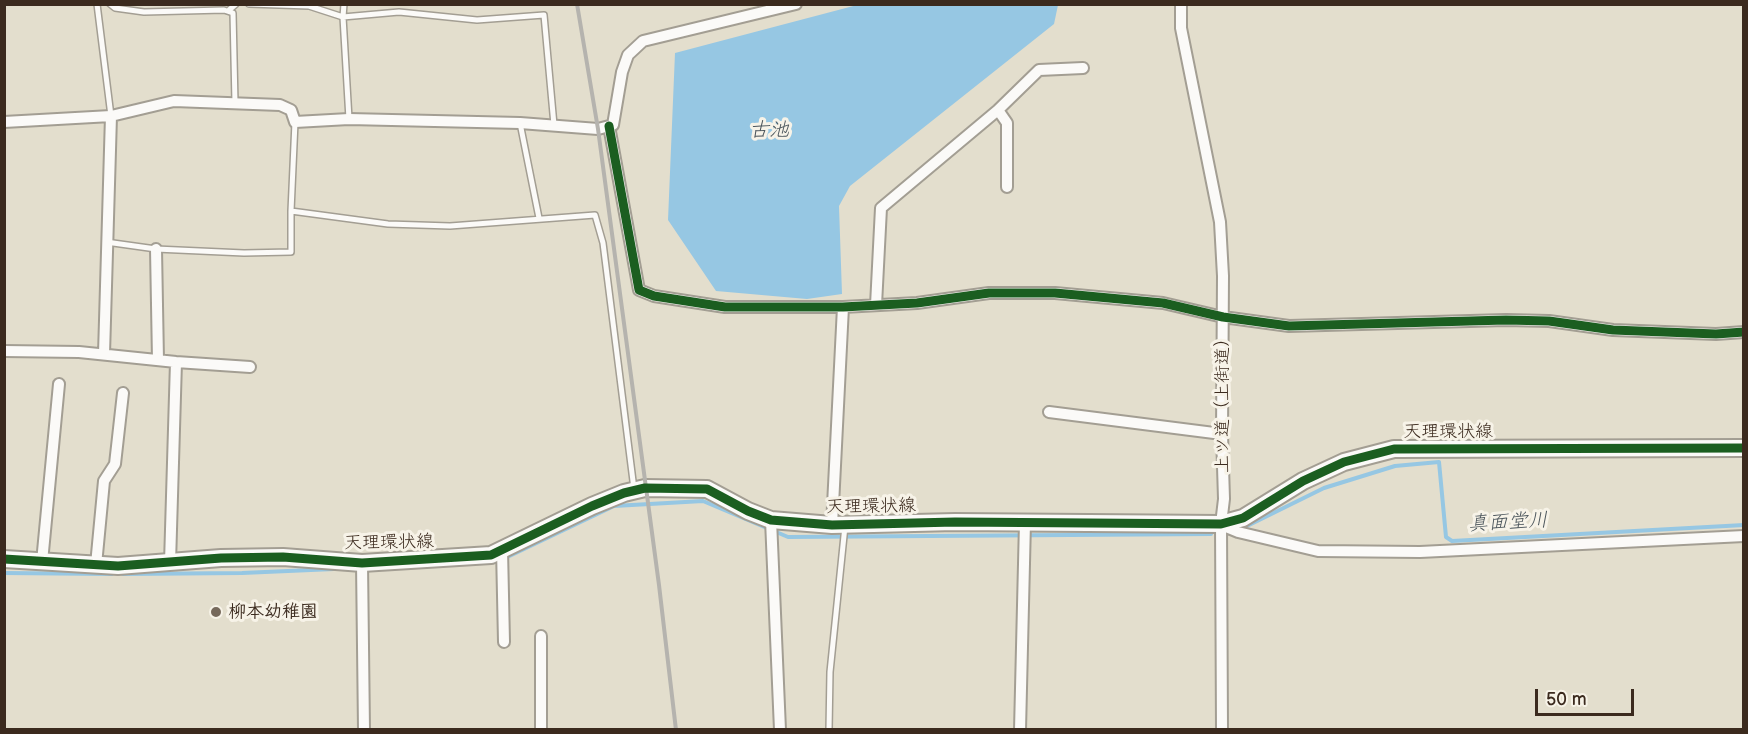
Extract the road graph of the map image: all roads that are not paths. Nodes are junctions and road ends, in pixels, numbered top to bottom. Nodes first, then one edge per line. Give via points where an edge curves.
1 (97, 4) edge
2 (110, 4) edge
3 (236, 4) edge
4 (249, 4) edge
5 (344, 4) edge
6 (796, 4) edge
7 (1181, 4) edge
8 (228, 11) junction
9 (343, 17) junction
10 (1083, 68) dead end
11 (235, 103) junction
12 (998, 110) junction
13 (111, 116) junction
14 (349, 119) junction
15 (4, 122) edge
16 (295, 122) junction
17 (520, 123) junction
18 (554, 125) junction
19 (609, 126) junction
20 (1007, 187) dead end
21 (291, 211) junction
22 (539, 218) junction
23 (106, 242) junction
24 (156, 249) junction
25 (876, 305) junction
26 (843, 307) junction
27 (1222, 317) junction
28 (1743, 332) edge
29 (4, 351) edge
30 (104, 354) junction
31 (158, 360) junction
32 (176, 362) junction
33 (250, 367) dead end
34 (59, 384) dead end
35 (123, 393) dead end
36 (1049, 412) dead end
37 (1222, 434) junction
38 (1743, 448) edge
39 (634, 491) junction
40 (771, 520) junction
41 (1025, 522) junction
42 (1221, 524) junction
43 (838, 525) junction
44 (1743, 536) edge
45 (502, 549) junction
46 (4, 559) edge
47 (42, 562) junction
48 (170, 563) junction
49 (362, 563) junction
50 (96, 565) junction
51 (541, 636) dead end
52 (504, 642) dead end
53 (364, 729) edge
54 (541, 729) edge
55 (780, 729) edge
56 (829, 729) edge
57 (1020, 729) edge
58 (1222, 729) edge

1 - 13 lane
2 - 8 lane via 144,12
3 - 8 lane
4 - 9 lane via 309,6
5 - 9 lane
6 - 19 street via 643,41 628,55 613,125
7 - 27 street, 上ツ道（上街道） via 1181,28 1220,222
8 - 11 lane via 233,13
9 - 14 lane
9 - 18 lane via 399,12 477,20 544,15
10 - 12 street via 1040,70
11 - 13 street via 174,101
11 - 16 street via 280,105 291,110
12 - 20 street via 1007,123
12 - 25 street via 881,208
13 - 15 street
13 - 23 street
14 - 16 street
14 - 17 street
16 - 21 lane
17 - 18 street
17 - 22 lane
18 - 19 street via 598,129
19 - 26 street via 639,290 725,307
21 - 22 lane via 388,224 450,226
21 - 24 lane via 291,252
22 - 39 lane via 595,215 603,243
23 - 24 lane
23 - 30 street
24 - 31 street
25 - 26 street
25 - 27 street via 989,293 1055,293 1163,303
26 - 43 street
27 - 28 street via 1288,326 1506,320 1549,321 1613,330
27 - 37 street, 上ツ道（上街道）
29 - 30 street
30 - 31 street
31 - 32 street
32 - 33 street
32 - 48 street
34 - 47 street
35 - 50 street via 115,464 104,481
36 - 37 street
37 - 42 street, 上ツ道（上街道）
38 - 42 main road, 天理環状線 via 1394,448 1344,462 1303,481 1243,518
39 - 40 main road, 天理環状線 via 707,489
39 - 45 main road, 天理環状線 via 592,506
40 - 43 main road, 天理環状線
40 - 55 street
41 - 42 main road, 天理環状線
41 - 43 main road, 天理環状線
41 - 57 street
42 - 44 street via 1238,532 1318,551 1420,552
42 - 58 street, 上ツ道（上街道）
43 - 56 lane
45 - 49 main road, 天理環状線 via 491,555
45 - 52 street
46 - 47 main road, 天理環状線
47 - 50 main road, 天理環状線
48 - 49 main road, 天理環状線 via 283,557
48 - 50 main road, 天理環状線
49 - 53 street
51 - 54 street

